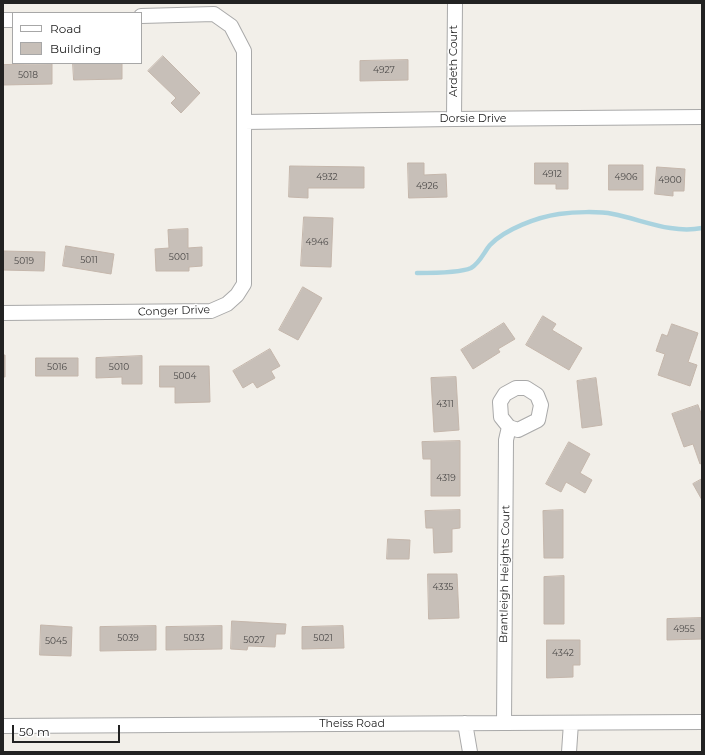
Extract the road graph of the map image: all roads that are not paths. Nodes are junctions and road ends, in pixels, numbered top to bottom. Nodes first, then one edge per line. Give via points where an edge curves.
1 (454, 3) edge
2 (142, 16) edge
3 (702, 117) edge
4 (454, 119) junction
5 (244, 122) junction
6 (3, 313) edge
7 (509, 426) dead end
8 (702, 722) edge
9 (465, 723) junction
10 (504, 723) junction
11 (571, 723) junction
12 (3, 726) edge
13 (470, 752) edge
14 (569, 752) edge

1 - 4 street, Ardeth Court
2 - 5 street, Conger Drive via 214,14 231,26 244,51
3 - 4 street, Dorsie Drive
4 - 5 street, Dorsie Drive
5 - 6 street, Conger Drive via 244,284 227,304 211,312
7 - 10 street, Brantleigh Heights Court via 506,440
8 - 11 street, Theiss Road
9 - 10 street, Theiss Road
9 - 12 street, Theiss Road
9 - 13 street
10 - 11 street, Theiss Road
11 - 14 street

